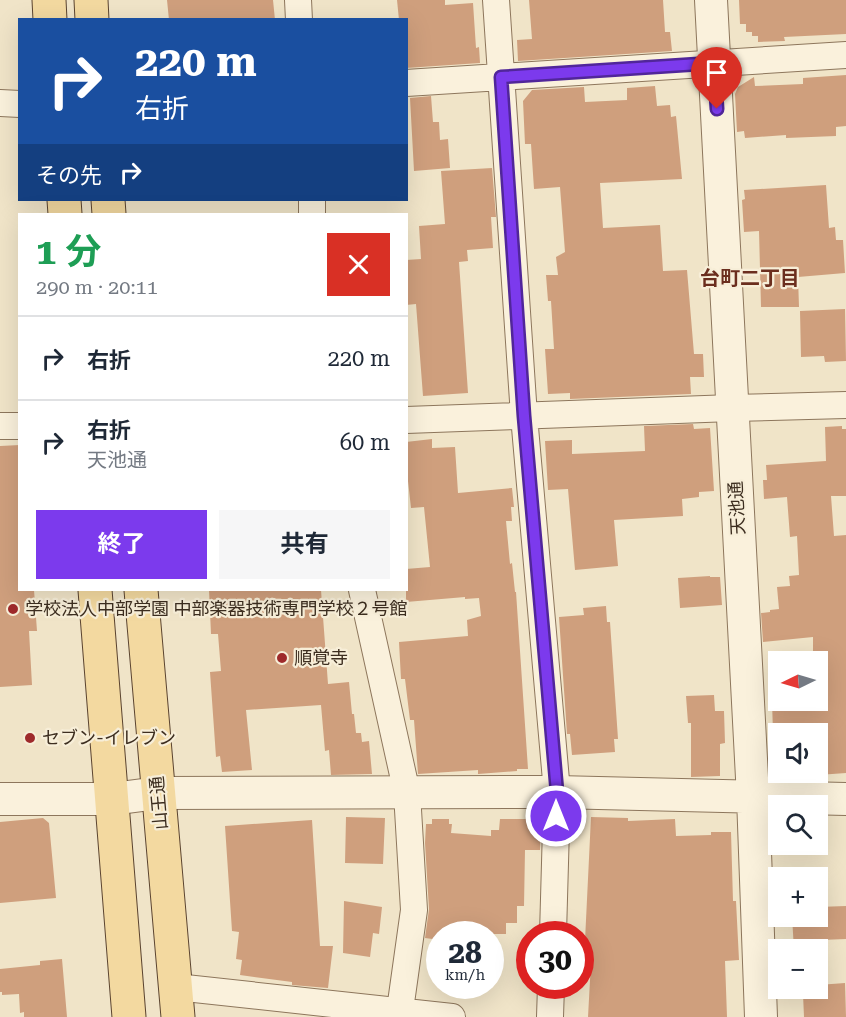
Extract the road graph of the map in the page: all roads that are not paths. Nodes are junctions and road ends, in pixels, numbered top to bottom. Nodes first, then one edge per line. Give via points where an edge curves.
1 (49, 0) edge
2 (91, 0) edge
3 (298, 0) edge
4 (496, 0) edge
5 (711, 0) edge
6 (50, 18) edge
7 (92, 18) edge
8 (299, 18) edge
9 (846, 55) edge
10 (714, 63) junction
11 (501, 77) junction
12 (408, 83) edge
13 (0, 103) edge
14 (18, 104) edge
15 (846, 405) edge
16 (732, 408) junction
17 (524, 416) junction
18 (408, 420) edge
19 (0, 426) edge
20 (18, 426) edge
21 (95, 591) edge
22 (141, 591) edge
23 (362, 591) edge
24 (557, 792) junction
25 (158, 793) junction
26 (407, 793) junction
27 (753, 797) junction
28 (112, 799) junction
29 (846, 799) edge
30 (0, 800) edge
31 (553, 921) edge
32 (551, 999) edge
33 (177, 1002) edge
34 (399, 1014) edge
35 (129, 1017) edge
36 (452, 1017) edge
37 (550, 1017) edge
38 (761, 1017) edge

1 - 6 main road
2 - 7 main road
3 - 8 street
4 - 11 street
5 - 10 street, 天池通
9 - 10 street
10 - 11 street
10 - 16 street, 天池通
11 - 12 street
11 - 17 street
13 - 14 street
15 - 16 street
16 - 17 street
16 - 27 street, 天池通
17 - 18 street
17 - 24 street
19 - 20 street
21 - 28 main road
22 - 25 main road, 山王通
23 - 26 street
24 - 26 street
24 - 27 street
24 - 31 street
25 - 26 street
25 - 28 street
25 - 33 main road, 山王通
26 - 34 street via 414,910
27 - 29 street
27 - 38 street, 天池通
28 - 30 street
28 - 35 main road
32 - 37 street
33 - 34 street
34 - 36 street

